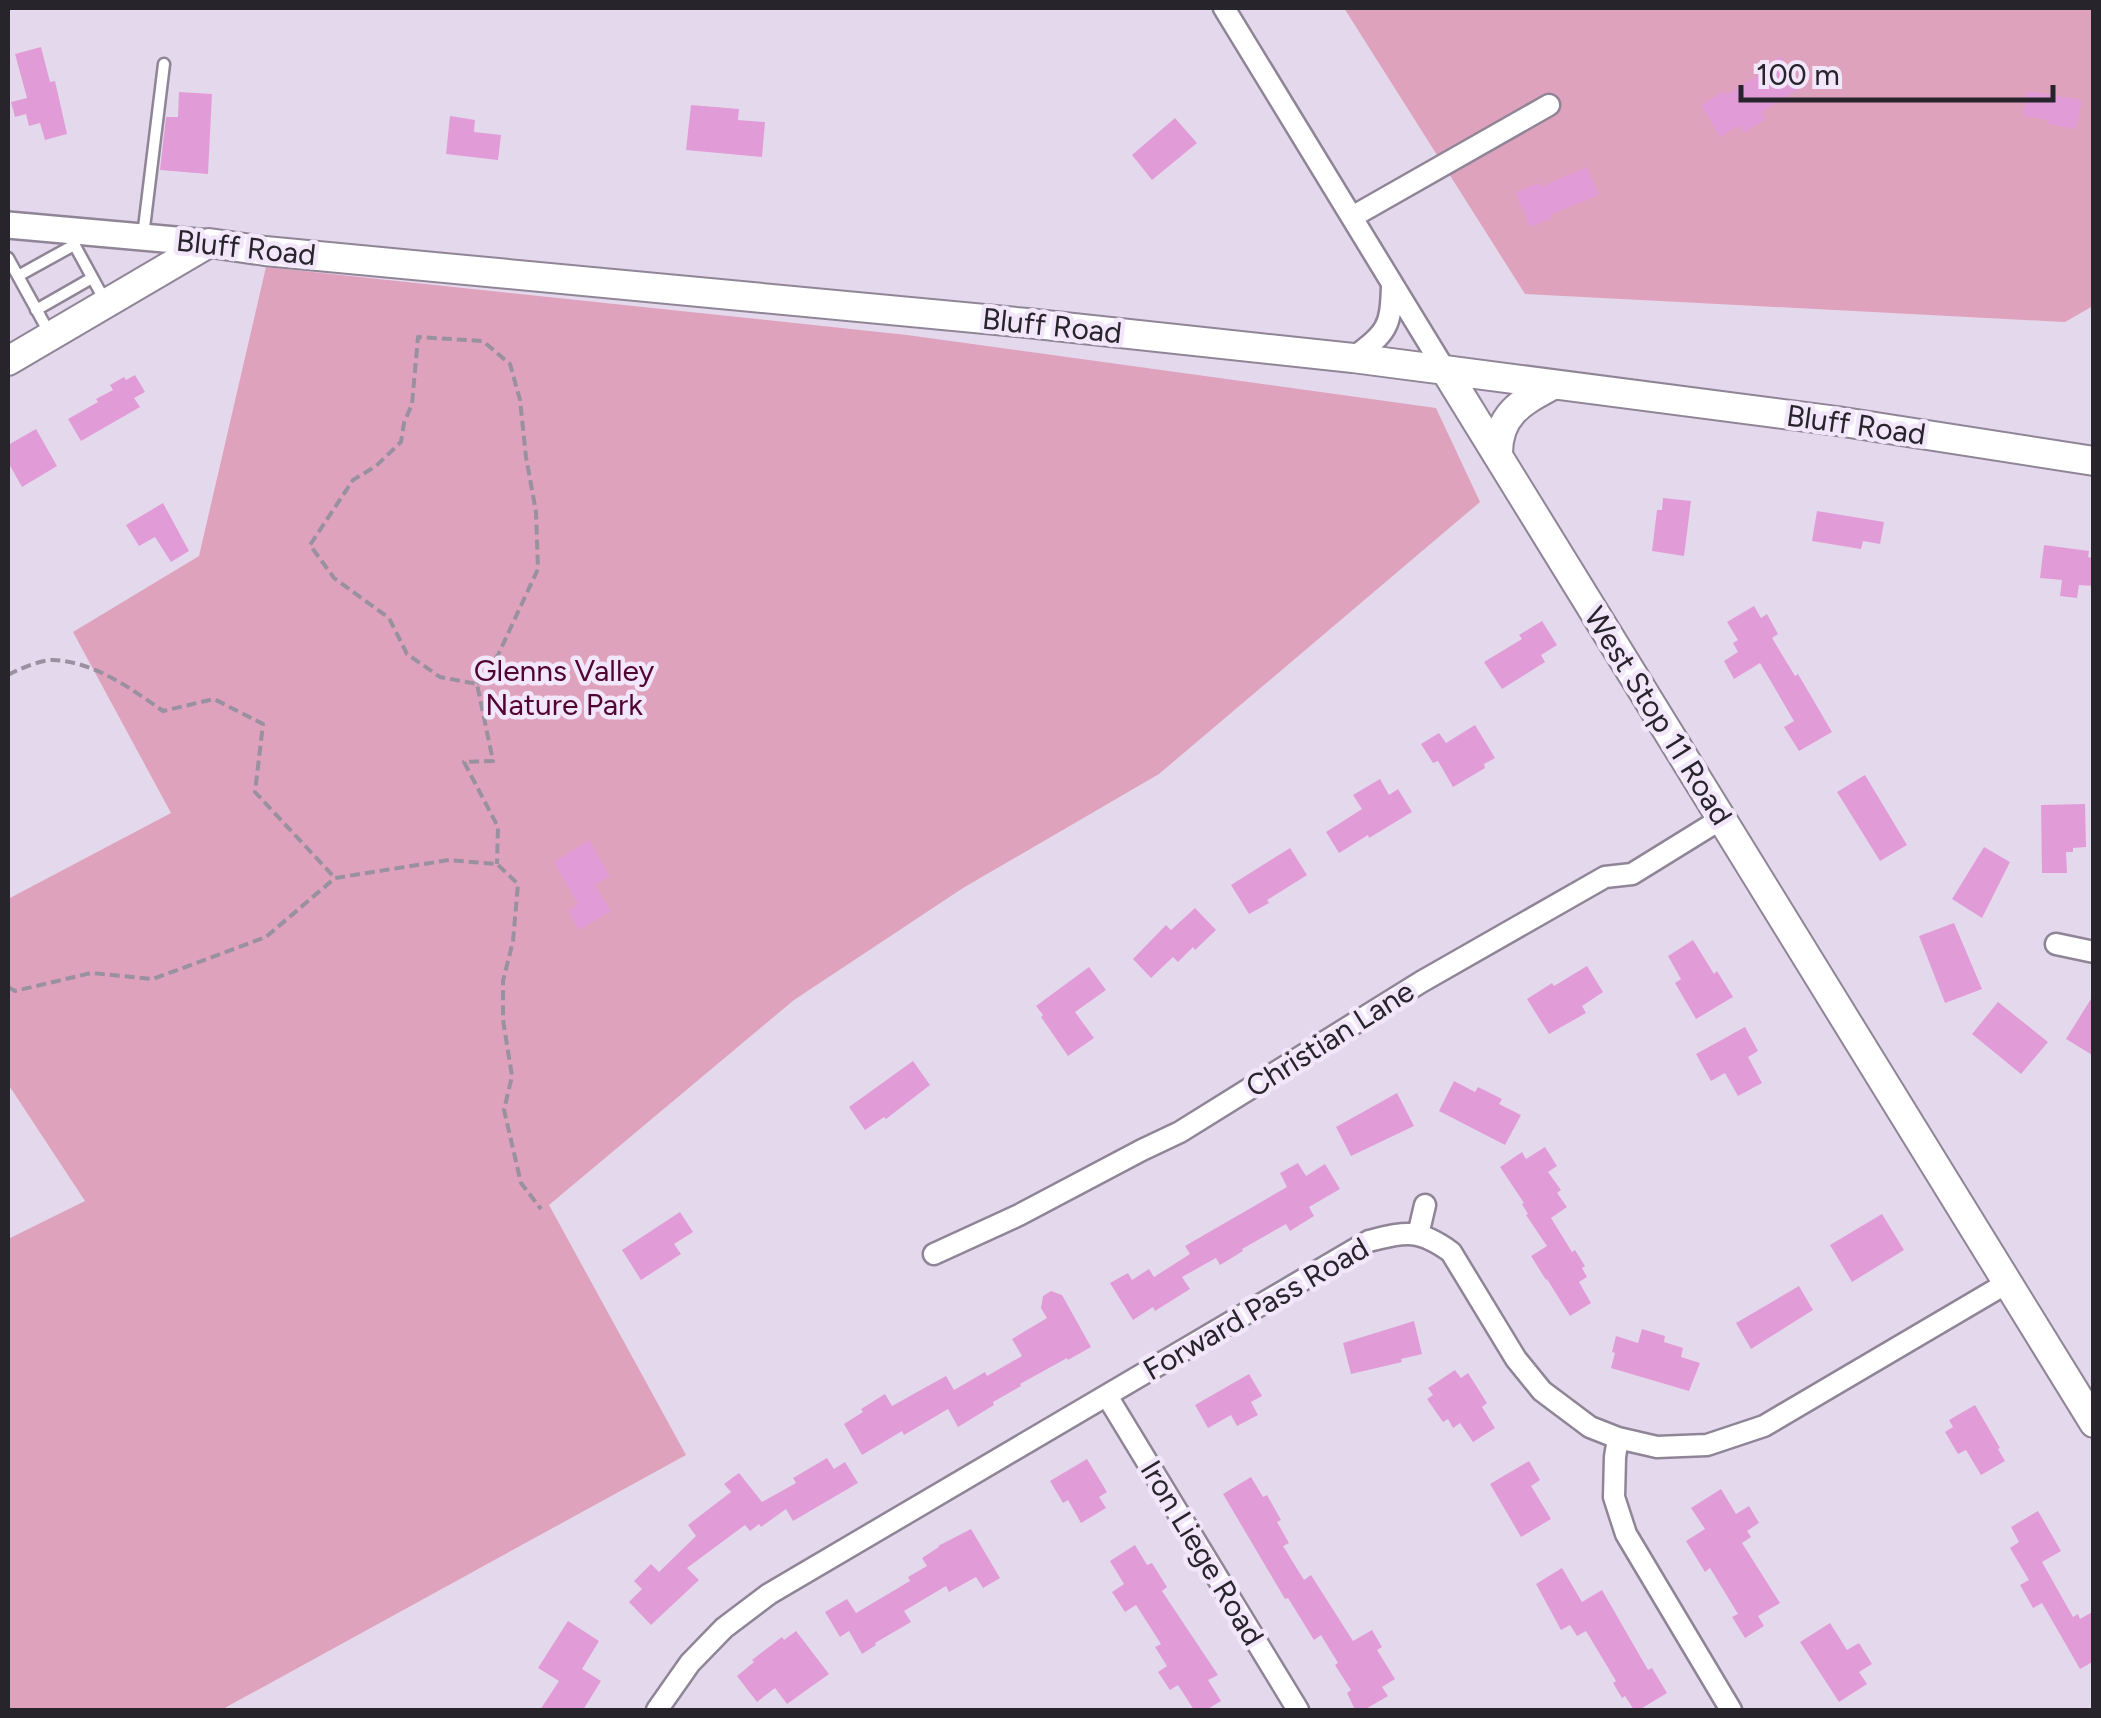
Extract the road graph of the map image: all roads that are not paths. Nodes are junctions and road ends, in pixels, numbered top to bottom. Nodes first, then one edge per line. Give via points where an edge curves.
1 (1224, 8) edge
2 (164, 64) dead end
3 (1549, 105) dead end
4 (1352, 217) junction
5 (8, 225) edge
6 (143, 237) junction
7 (70, 238) junction
8 (209, 243) junction
9 (8, 258) edge
10 (18, 276) junction
11 (92, 278) junction
12 (1392, 283) junction
13 (106, 303) junction
14 (36, 310) junction
15 (51, 336) junction
16 (1353, 358) junction
17 (8, 361) edge
18 (1445, 370) junction
19 (1554, 385) junction
20 (1498, 456) junction
21 (2094, 461) edge
22 (1721, 819) junction
23 (2056, 944) dead end
24 (2094, 952) edge
25 (1425, 1204) dead end
26 (1418, 1235) junction
27 (934, 1254) dead end
28 (2006, 1283) junction
29 (1107, 1396) junction
30 (2094, 1422) edge
31 (1618, 1438) junction
32 (657, 1710) edge
33 (1298, 1710) edge
34 (1731, 1710) edge

1 - 4 street, West Stop 11 Road
2 - 6 lane
3 - 4 street
4 - 12 street, West Stop 11 Road
5 - 7 street, Bluff Road
6 - 7 street, Bluff Road
6 - 8 street, Bluff Road
7 - 10 lane via 49,264
7 - 11 lane
8 - 13 main road
8 - 16 main road, Bluff Road
9 - 10 lane
10 - 14 lane
11 - 13 lane
11 - 14 lane
12 - 16 street via 1390,320
12 - 18 street, West Stop 11 Road
13 - 15 main road
14 - 15 lane
15 - 17 main road
16 - 18 main road, Bluff Road
18 - 19 main road, Bluff Road
18 - 20 main road, West Stop 11 Road
19 - 20 main road via 1513,410 1501,430
19 - 21 main road, Bluff Road
20 - 22 main road, West Stop 11 Road
22 - 27 street, Christian Lane via 1632,874 1605,877 1435,974 1180,1132
22 - 28 main road, West Stop 11 Road
23 - 24 street
25 - 26 street
26 - 29 street, Forward Pass Road via 1369,1241
26 - 31 street via 1450,1252 1542,1391 1590,1427
28 - 30 main road, West Stop 11 Road
28 - 31 street via 1764,1426 1707,1445 1657,1447
29 - 32 street, Forward Pass Road via 769,1594 690,1663
29 - 33 street, Iron Liege Road
31 - 34 street via 1614,1497 1626,1534

